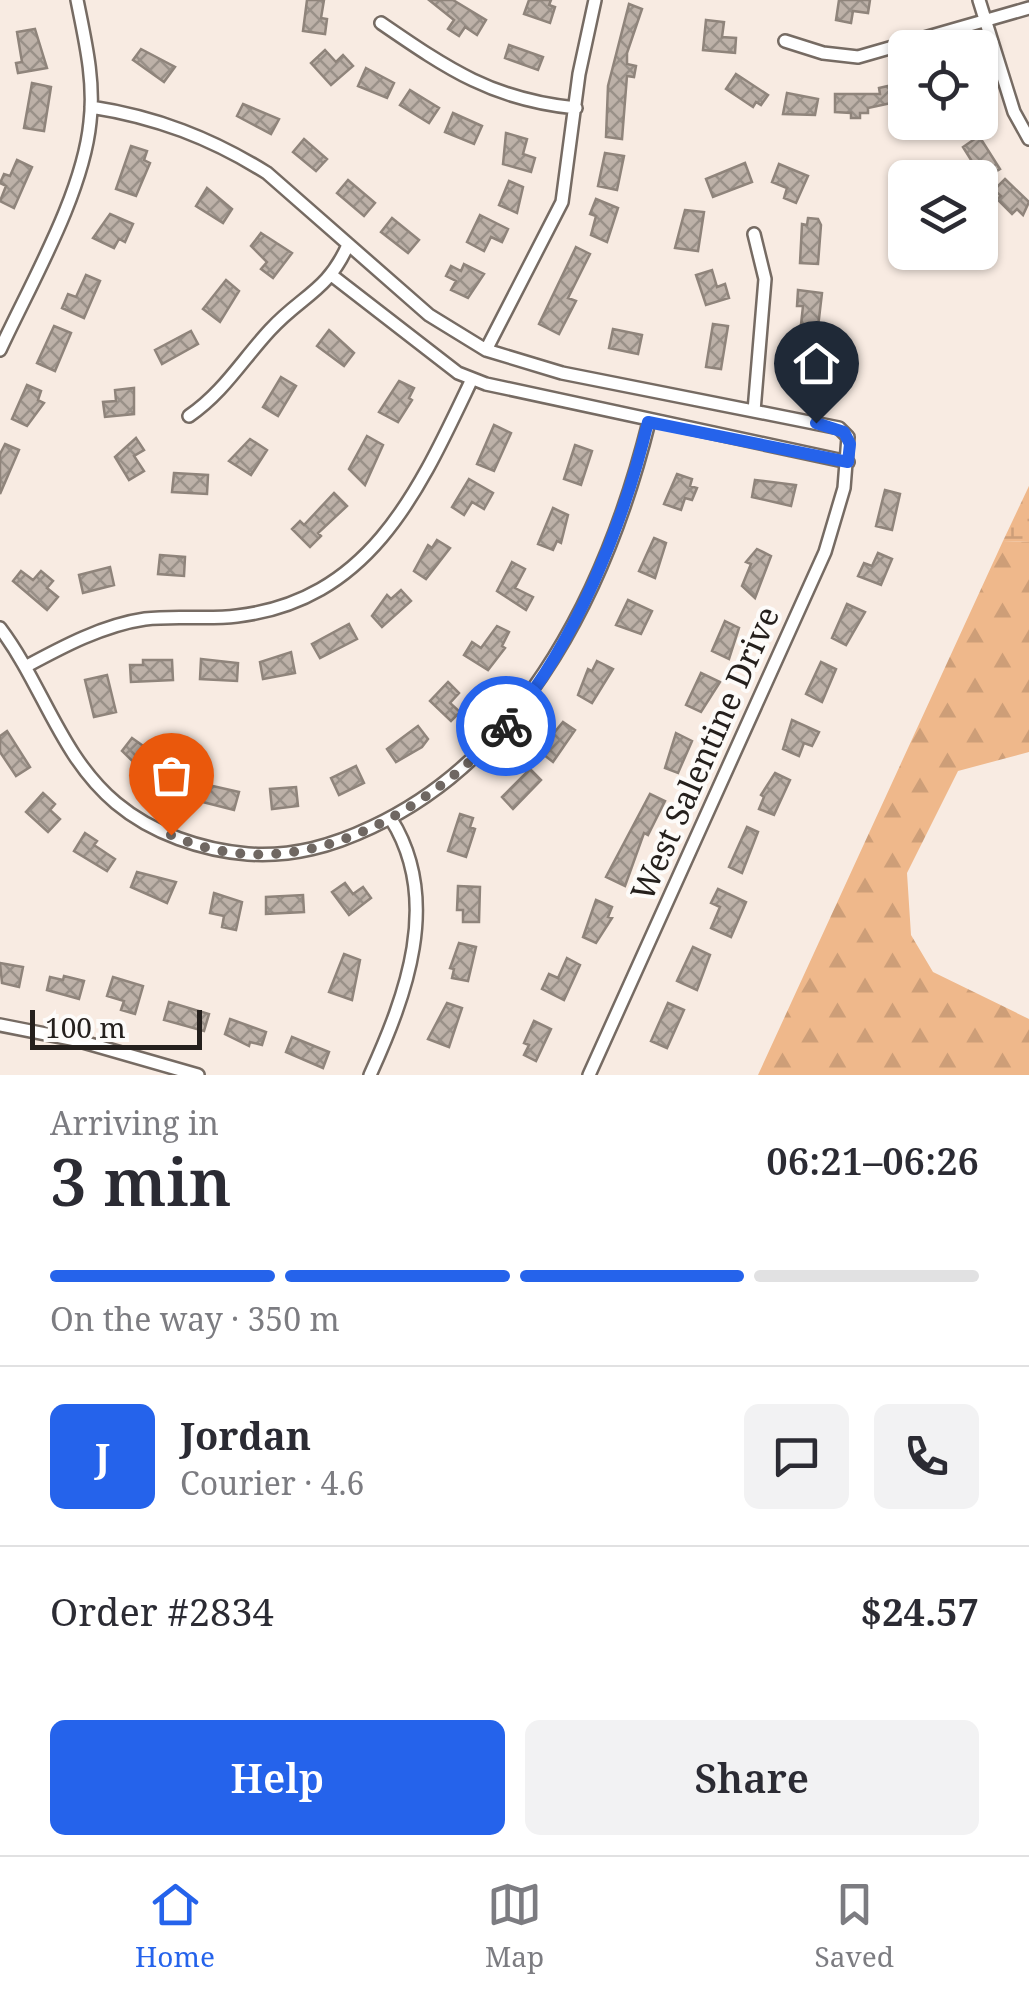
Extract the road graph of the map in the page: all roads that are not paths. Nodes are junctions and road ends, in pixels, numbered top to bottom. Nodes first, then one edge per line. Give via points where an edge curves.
1 (77, 0) edge
2 (595, 0) edge
3 (978, 0) edge
4 (1029, 8) edge
5 (985, 21) junction
6 (381, 23) dead end
7 (785, 41) dead end
8 (91, 107) junction
9 (576, 108) junction
10 (1029, 139) edge
11 (754, 234) dead end
12 (348, 244) junction
13 (334, 277) junction
14 (0, 350) edge
15 (486, 350) junction
16 (472, 379) junction
17 (754, 411) junction
18 (189, 416) dead end
19 (648, 422) junction
20 (848, 462) junction
21 (0, 628) edge
22 (25, 668) junction
23 (390, 819) junction
24 (0, 1026) edge
25 (198, 1075) edge
26 (370, 1075) edge
27 (590, 1075) edge

1 - 8 street
2 - 9 street
3 - 5 street
4 - 5 street
5 - 7 street via 858,57
5 - 10 street
6 - 9 street via 493,92
8 - 12 street via 204,136 267,173
8 - 14 street via 75,178
9 - 15 street via 562,202
11 - 17 street via 765,278
12 - 13 street
12 - 15 street via 429,315
13 - 16 street
13 - 18 street via 271,328 231,379
15 - 17 street
16 - 19 street
16 - 22 street via 386,533 319,594 234,616 115,626
17 - 20 street, West Salentine Drive via 839,428 848,437
19 - 20 street
19 - 23 street via 607,550 544,673 471,764
20 - 27 street, West Salentine Drive via 825,552
21 - 22 street
22 - 23 street via 91,780 119,806 190,843 252,854 308,852
23 - 26 street via 417,902 415,938 396,1019
24 - 25 street

